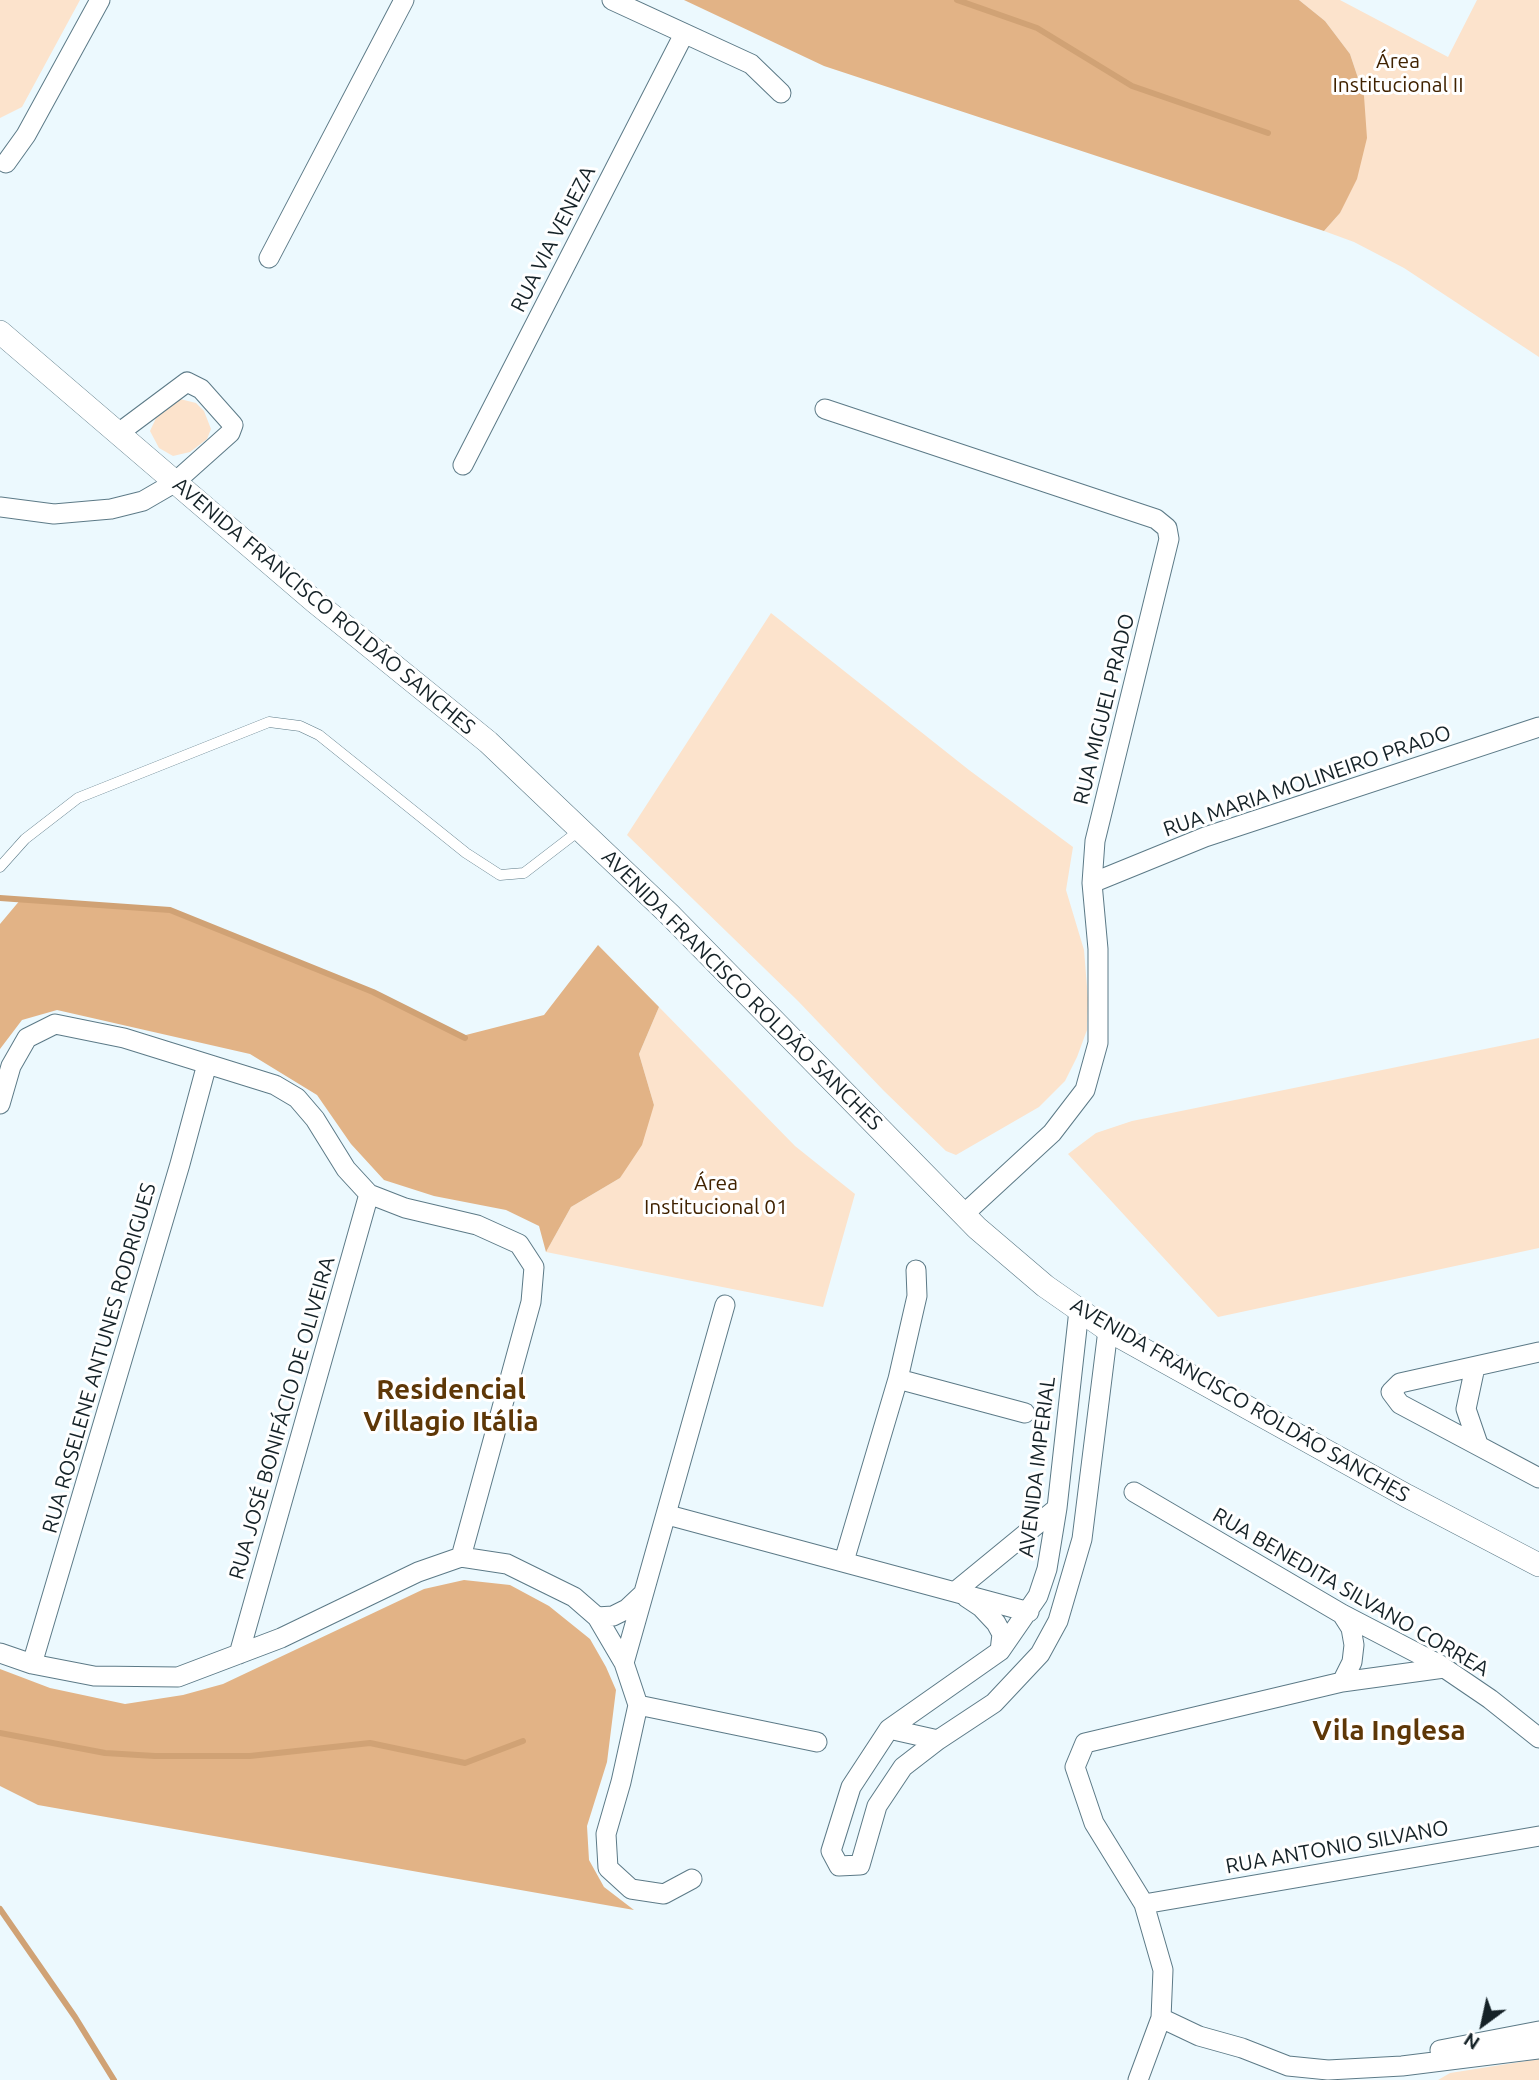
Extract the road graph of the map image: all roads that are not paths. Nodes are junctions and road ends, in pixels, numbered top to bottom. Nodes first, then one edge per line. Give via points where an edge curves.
1 (100, 0) edge
2 (404, 0) edge
3 (612, 0) edge
4 (684, 34) junction
5 (781, 93) dead end
6 (6, 163) dead end
7 (269, 258) dead end
8 (0, 332) edge
9 (825, 409) dead end
10 (120, 432) junction
11 (463, 465) dead end
12 (174, 483) junction
13 (0, 507) edge
14 (1539, 727) edge
15 (581, 830) junction
16 (0, 867) edge
17 (1091, 883) junction
18 (207, 1064) junction
19 (0, 1104) edge
20 (369, 1194) junction
21 (964, 1214) junction
22 (916, 1270) dead end
23 (725, 1305) dead end
24 (1079, 1310) junction
25 (1108, 1330) junction
26 (1539, 1352) edge
27 (1475, 1367) junction
28 (898, 1379) junction
29 (1025, 1413) dead end
30 (1478, 1444) junction
31 (1539, 1478) edge
32 (1134, 1492) dead end
33 (1057, 1507) junction
34 (668, 1515) junction
35 (461, 1557) junction
36 (844, 1561) junction
37 (1539, 1565) edge
38 (957, 1590) junction
39 (643, 1593) junction
40 (1029, 1612) junction
41 (1342, 1614) junction
42 (597, 1617) junction
43 (1000, 1651) junction
44 (0, 1653) edge
45 (239, 1654) junction
46 (624, 1663) junction
47 (32, 1664) junction
48 (1444, 1668) junction
49 (1342, 1682) junction
50 (638, 1705) junction
51 (889, 1729) junction
52 (1539, 1738) edge
53 (938, 1740) junction
54 (817, 1742) dead end
55 (1539, 1836) edge
56 (692, 1879) dead end
57 (1144, 1904) junction
58 (1161, 2018) junction
59 (1539, 2031) edge
60 (1539, 2049) edge
61 (1403, 2068) edge
62 (1139, 2080) edge

1 - 6 street
2 - 7 street
3 - 4 street
4 - 5 street via 751,64
4 - 11 street, RUA VIA VENEZA
8 - 10 street, AVENIDA FRANCISCO ROLDÃO SANCHES
9 - 17 street, RUA MIGUEL PRADO via 1156,519 1167,528 1169,539 1095,841
10 - 12 street, AVENIDA FRANCISCO ROLDÃO SANCHES
10 - 12 street via 187,382 201,389 233,425 230,433
12 - 13 street via 143,501 111,509 54,514
12 - 15 street, AVENIDA FRANCISCO ROLDÃO SANCHES via 488,742
14 - 17 street, RUA MARIA MOLINEIRO PRADO via 1205,837
15 - 16 lane via 524,873 500,875 319,735 300,726 269,722 78,798 25,839
15 - 21 street, AVENIDA FRANCISCO ROLDÃO SANCHES
17 - 21 street, RUA MIGUEL PRADO via 1098,949 1098,1043 1085,1090 1052,1133
18 - 19 street via 124,1038 55,1024 27,1038 11,1066
18 - 20 street via 275,1085 297,1098
18 - 47 street, RUA ROSELENE ANTUNES RODRIGUES
20 - 35 street via 405,1208 477,1225 519,1244 534,1268 531,1302
20 - 45 street, RUA JOSÉ BONIFÁCIO DE OLIVEIRA
21 - 24 street, AVENIDA FRANCISCO ROLDÃO SANCHES
22 - 28 street via 917,1296
23 - 34 street
24 - 25 street, AVENIDA FRANCISCO ROLDÃO SANCHES
24 - 33 street, AVENIDA IMPERIAL
25 - 37 street, AVENIDA FRANCISCO ROLDÃO SANCHES
25 - 53 street, AVENIDA IMPERIAL via 1082,1539 1058,1621 1040,1654 994,1703
26 - 27 street
27 - 30 street via 1466,1409
27 - 30 street via 1400,1383 1391,1392 1400,1404
28 - 29 street
28 - 36 street
30 - 31 street
32 - 41 street, RUA BENEDITA SILVANO CORREA
33 - 38 street
33 - 40 street, AVENIDA IMPERIAL via 1047,1569
34 - 36 street
34 - 39 street
35 - 42 street via 507,1564 574,1597
35 - 45 street
36 - 38 street
38 - 40 street
38 - 43 street via 996,1623 1002,1634
39 - 42 street via 627,1609
39 - 46 street
40 - 43 street, AVENIDA IMPERIAL
41 - 48 street, RUA BENEDITA SILVANO CORREA
41 - 49 street via 1354,1645
42 - 46 street
43 - 51 street, AVENIDA IMPERIAL
44 - 47 street
45 - 47 street via 178,1677 94,1676
46 - 50 street
48 - 49 street
48 - 52 street, RUA BENEDITA SILVANO CORREA
49 - 57 street via 1085,1744 1075,1767 1094,1823
50 - 54 street
50 - 56 street via 606,1834 608,1868 631,1888 664,1894
51 - 53 street
51 - 53 street, AVENIDA IMPERIAL via 851,1787 831,1851 839,1867 860,1865 877,1806 889,1786 903,1767
55 - 57 street, RUA ANTONIO SILVANO
57 - 58 street via 1163,1970
58 - 61 street via 1288,2066
58 - 62 street
59 - 61 street
60 - 61 street

